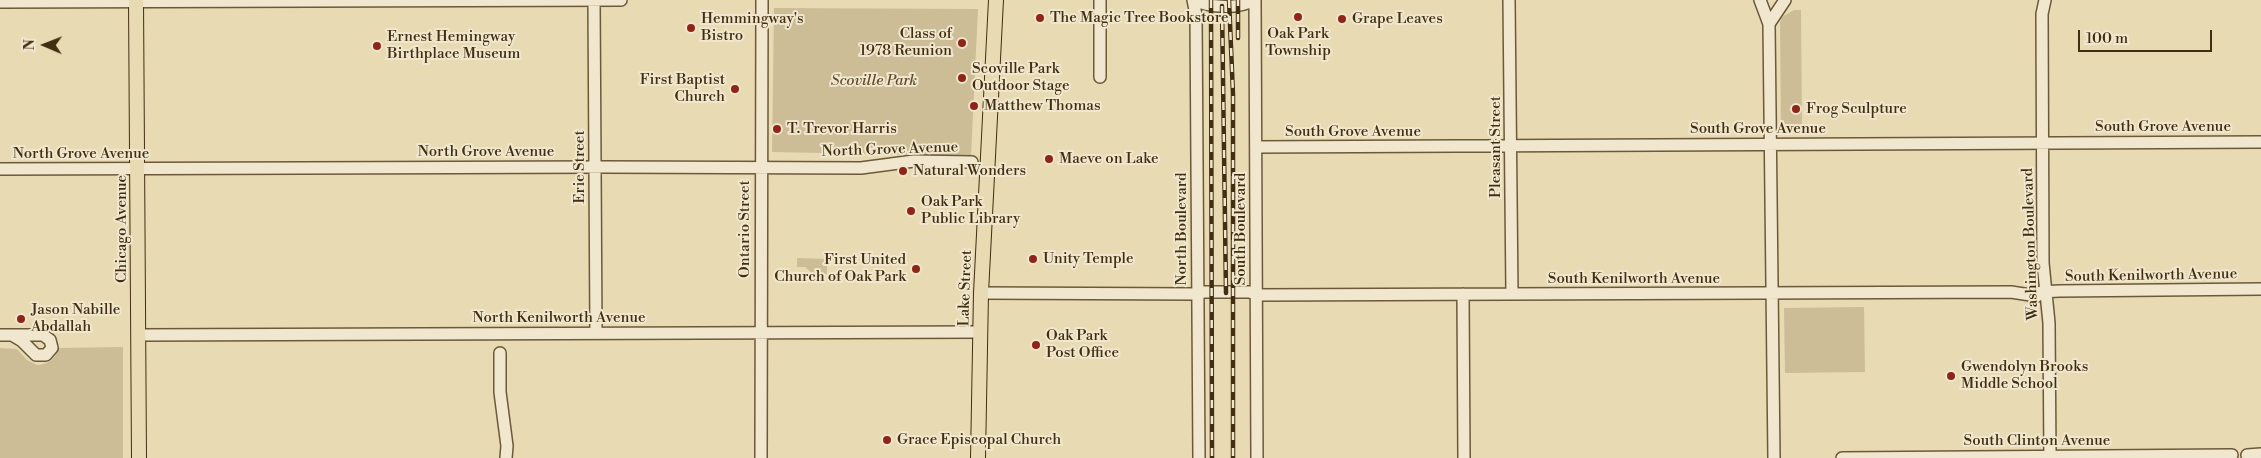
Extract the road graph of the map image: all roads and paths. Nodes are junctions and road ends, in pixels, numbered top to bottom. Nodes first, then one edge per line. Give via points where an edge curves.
1 (356, 0) edge
2 (560, 0) edge
3 (594, 0) edge
4 (621, 0) edge
5 (762, 0) edge
6 (996, 0) edge
7 (1100, 0) edge
8 (1194, 0) edge
9 (1254, 0) edge
10 (1509, 0) edge
11 (1760, 0) edge
12 (1785, 0) edge
13 (2045, 0) edge
14 (136, 1) edge
15 (0, 2) edge
16 (1769, 24) junction
17 (1100, 77) dead end
18 (2261, 142) edge
19 (2043, 143) junction
20 (1770, 144) junction
21 (1511, 146) junction
22 (1256, 147) junction
23 (972, 162) dead end
24 (595, 167) junction
25 (760, 167) junction
26 (137, 168) junction
27 (0, 169) edge
28 (2261, 290) edge
29 (2044, 292) junction
30 (981, 293) junction
31 (1772, 293) junction
32 (1197, 294) junction
33 (1463, 294) junction
34 (1512, 294) junction
35 (1257, 295) junction
36 (760, 332) junction
37 (980, 332) junction
38 (596, 333) junction
39 (0, 335) edge
40 (12, 335) dead end
41 (138, 335) junction
42 (500, 353) dead end
43 (2247, 454) dead end
44 (2261, 454) edge
45 (2232, 455) dead end
46 (2050, 457) edge
47 (139, 458) edge
48 (506, 458) edge
49 (761, 458) edge
50 (978, 458) edge
51 (1199, 458) edge
52 (1257, 458) edge
53 (1464, 458) edge
54 (1774, 458) edge
55 (1842, 458) edge

1 - 2 street
1 - 14 street
2 - 3 street
3 - 4 street
3 - 24 street, Erie Street
5 - 25 street, Ontario Street
6 - 30 main road, Lake Street
7 - 17 street
8 - 9 street via 1204,5 1246,4
8 - 32 street, North Boulevard
9 - 22 street, South Boulevard
10 - 21 street, Pleasant Street
11 - 16 street
12 - 16 street
13 - 19 street, Washington Boulevard via 2042,14
14 - 15 street
14 - 26 main road, Chicago Avenue
16 - 20 street
18 - 19 street, South Grove Avenue
19 - 20 street, South Grove Avenue
19 - 29 street, Washington Boulevard
20 - 21 street, South Grove Avenue
20 - 31 street
21 - 22 street, South Grove Avenue
21 - 34 street, Pleasant Street
22 - 35 street, South Boulevard
23 - 25 street, North Grove Avenue via 914,161 860,168
24 - 25 street, North Grove Avenue
24 - 26 street, North Grove Avenue
24 - 38 street, Erie Street
25 - 36 street, Ontario Street
26 - 27 street, North Grove Avenue
26 - 41 main road, Chicago Avenue
28 - 29 street, South Kenilworth Avenue
29 - 31 street, South Kenilworth Avenue via 2037,288 2011,292
29 - 46 street, Washington Boulevard
30 - 32 street
30 - 37 main road, Lake Street
31 - 34 street, South Kenilworth Avenue
31 - 54 street
32 - 35 street via 1250,292
32 - 51 street, North Boulevard
33 - 34 street, South Kenilworth Avenue
33 - 35 street, South Kenilworth Avenue
33 - 53 street
35 - 52 street, South Boulevard
36 - 37 street, North Kenilworth Avenue
36 - 38 street, North Kenilworth Avenue
36 - 49 street, Ontario Street
37 - 50 main road, Lake Street
38 - 41 street, North Kenilworth Avenue
39 - 40 street
41 - 47 main road, Chicago Avenue
42 - 48 street
43 - 44 street
45 - 46 street, South Clinton Avenue
46 - 55 street, South Clinton Avenue

